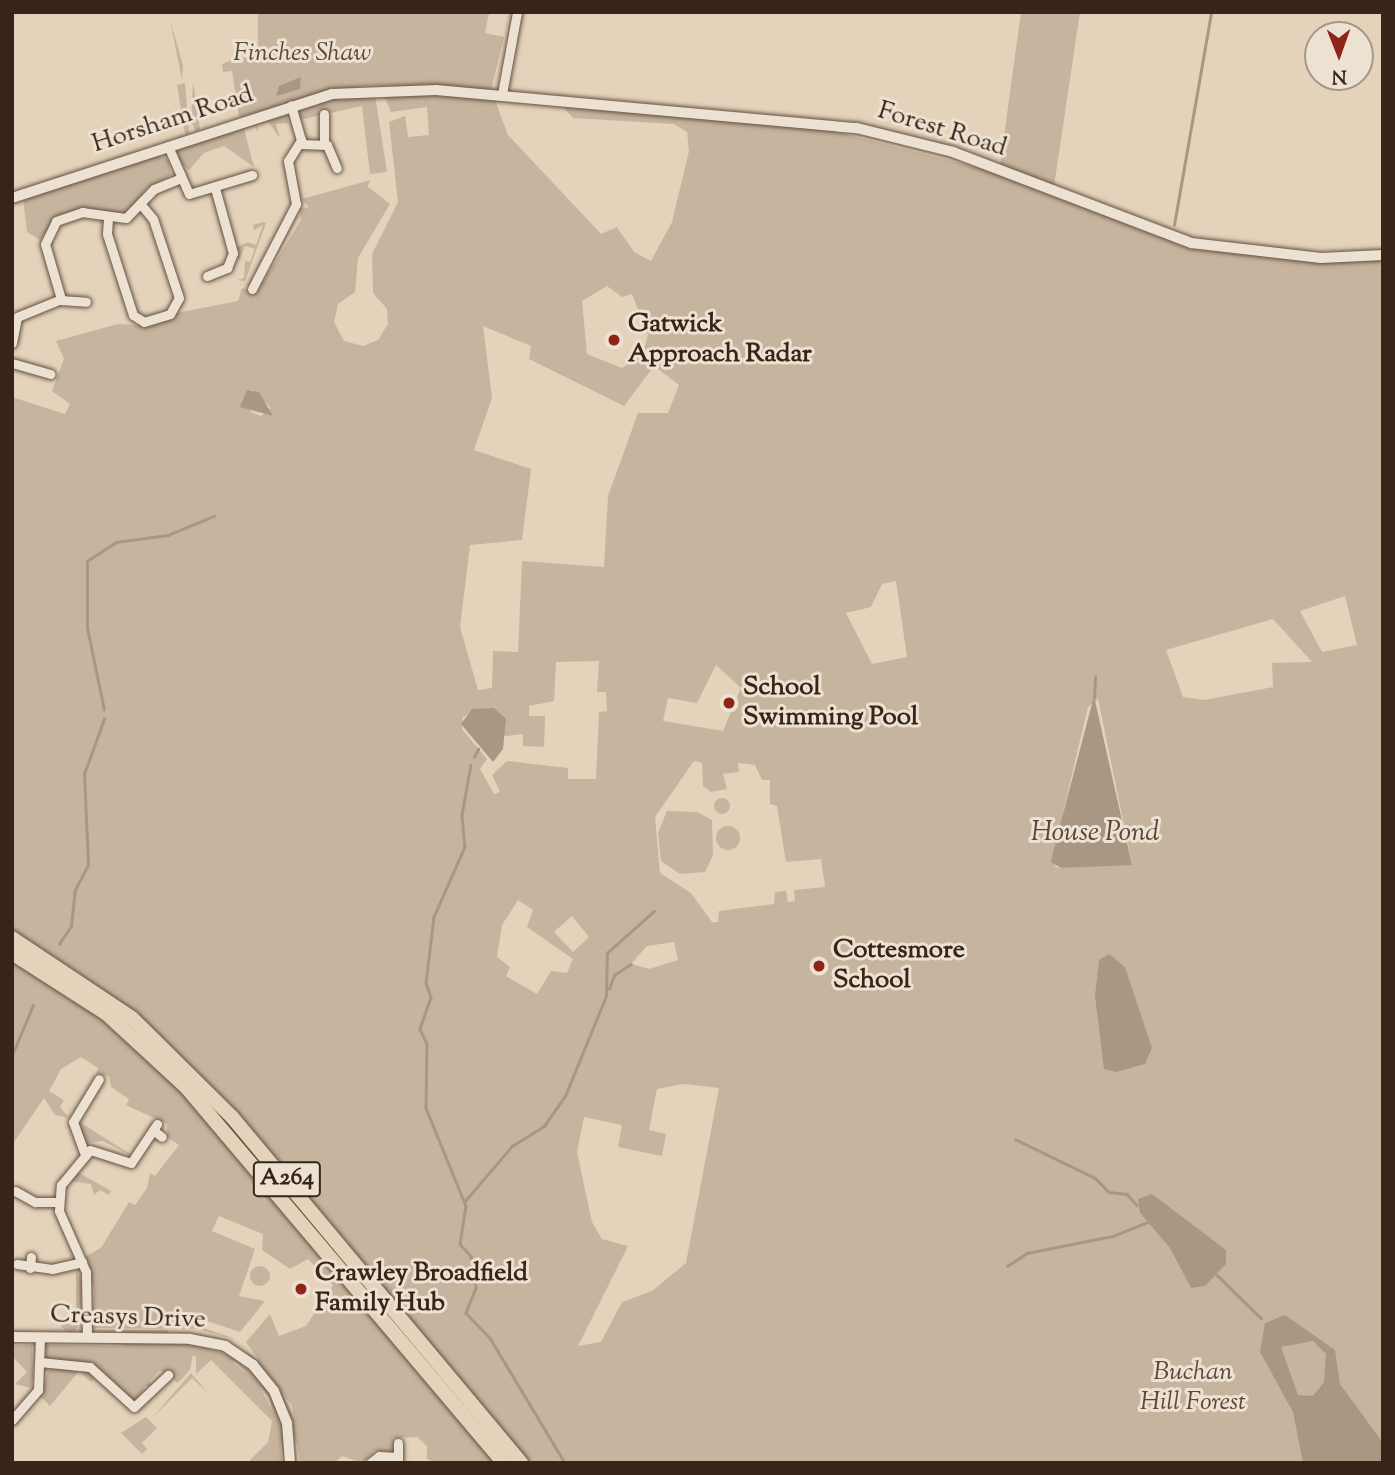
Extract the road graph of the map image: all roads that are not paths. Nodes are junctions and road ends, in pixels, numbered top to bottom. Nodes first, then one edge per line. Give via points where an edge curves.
1 (517, 12) edge
2 (476, 93) joint
3 (502, 94) junction
4 (291, 105) junction
5 (324, 114) dead end
6 (324, 143) junction
7 (301, 144) junction
8 (168, 146) junction
9 (337, 168) dead end
10 (251, 176) dead end
11 (179, 179) junction
12 (215, 188) junction
13 (12, 198) edge
14 (142, 206) junction
15 (108, 219) junction
16 (1383, 255) edge
17 (207, 276) dead end
18 (253, 289) dead end
19 (60, 300) junction
20 (86, 302) dead end
21 (12, 343) edge
22 (12, 363) edge
23 (50, 374) dead end
24 (12, 938) edge
25 (12, 953) edge
26 (84, 1081) dead end
27 (162, 1137) dead end
28 (84, 1152) junction
29 (16, 1190) edge
30 (58, 1202) junction
31 (31, 1257) dead end
32 (82, 1262) junction
33 (17, 1264) dead end
34 (30, 1268) junction
35 (12, 1337) edge
36 (40, 1337) junction
37 (87, 1337) junction
38 (40, 1362) junction
39 (169, 1375) dead end
40 (12, 1420) edge
41 (398, 1443) dead end
42 (398, 1460) edge
43 (290, 1463) edge
44 (370, 1463) edge
45 (504, 1463) edge
46 (521, 1463) edge

1 - 3 street
2 - 3 street, Forest Road
2 - 4 street, Horsham Road via 365,89
3 - 16 street, Forest Road via 857,128 977,160 1123,223 1191,243 1321,258
4 - 7 street
4 - 8 street, Horsham Road
5 - 6 street
6 - 7 street
6 - 9 street
7 - 18 street via 288,161 296,189 293,216
8 - 11 street
8 - 13 street, Horsham Road
10 - 12 street
11 - 12 street via 189,194
11 - 14 street via 153,189
12 - 17 street via 234,250 229,267
14 - 15 street via 126,218
14 - 15 street via 153,219 179,298 170,314 144,322 133,315 107,234
15 - 19 street via 78,212 53,226 46,247
19 - 20 street
19 - 21 street via 17,317
22 - 23 street
24 - 46 highway, A264 via 100,993 197,1081 362,1267
25 - 45 highway, A264 via 107,1014 186,1087 316,1233
26 - 28 street via 97,1083 73,1122
27 - 28 street via 155,1127 135,1166 107,1151
28 - 30 street via 64,1177
29 - 30 street via 34,1202
30 - 32 street
31 - 34 street
32 - 34 street
32 - 37 street
33 - 34 street
35 - 36 street, Creasys Drive
36 - 37 street, Creasys Drive
36 - 38 street
37 - 43 street, Creasys Drive via 190,1339 233,1350 260,1371 280,1403
38 - 39 street via 90,1367 134,1407
38 - 40 street via 36,1394
41 - 42 street
42 - 44 street

